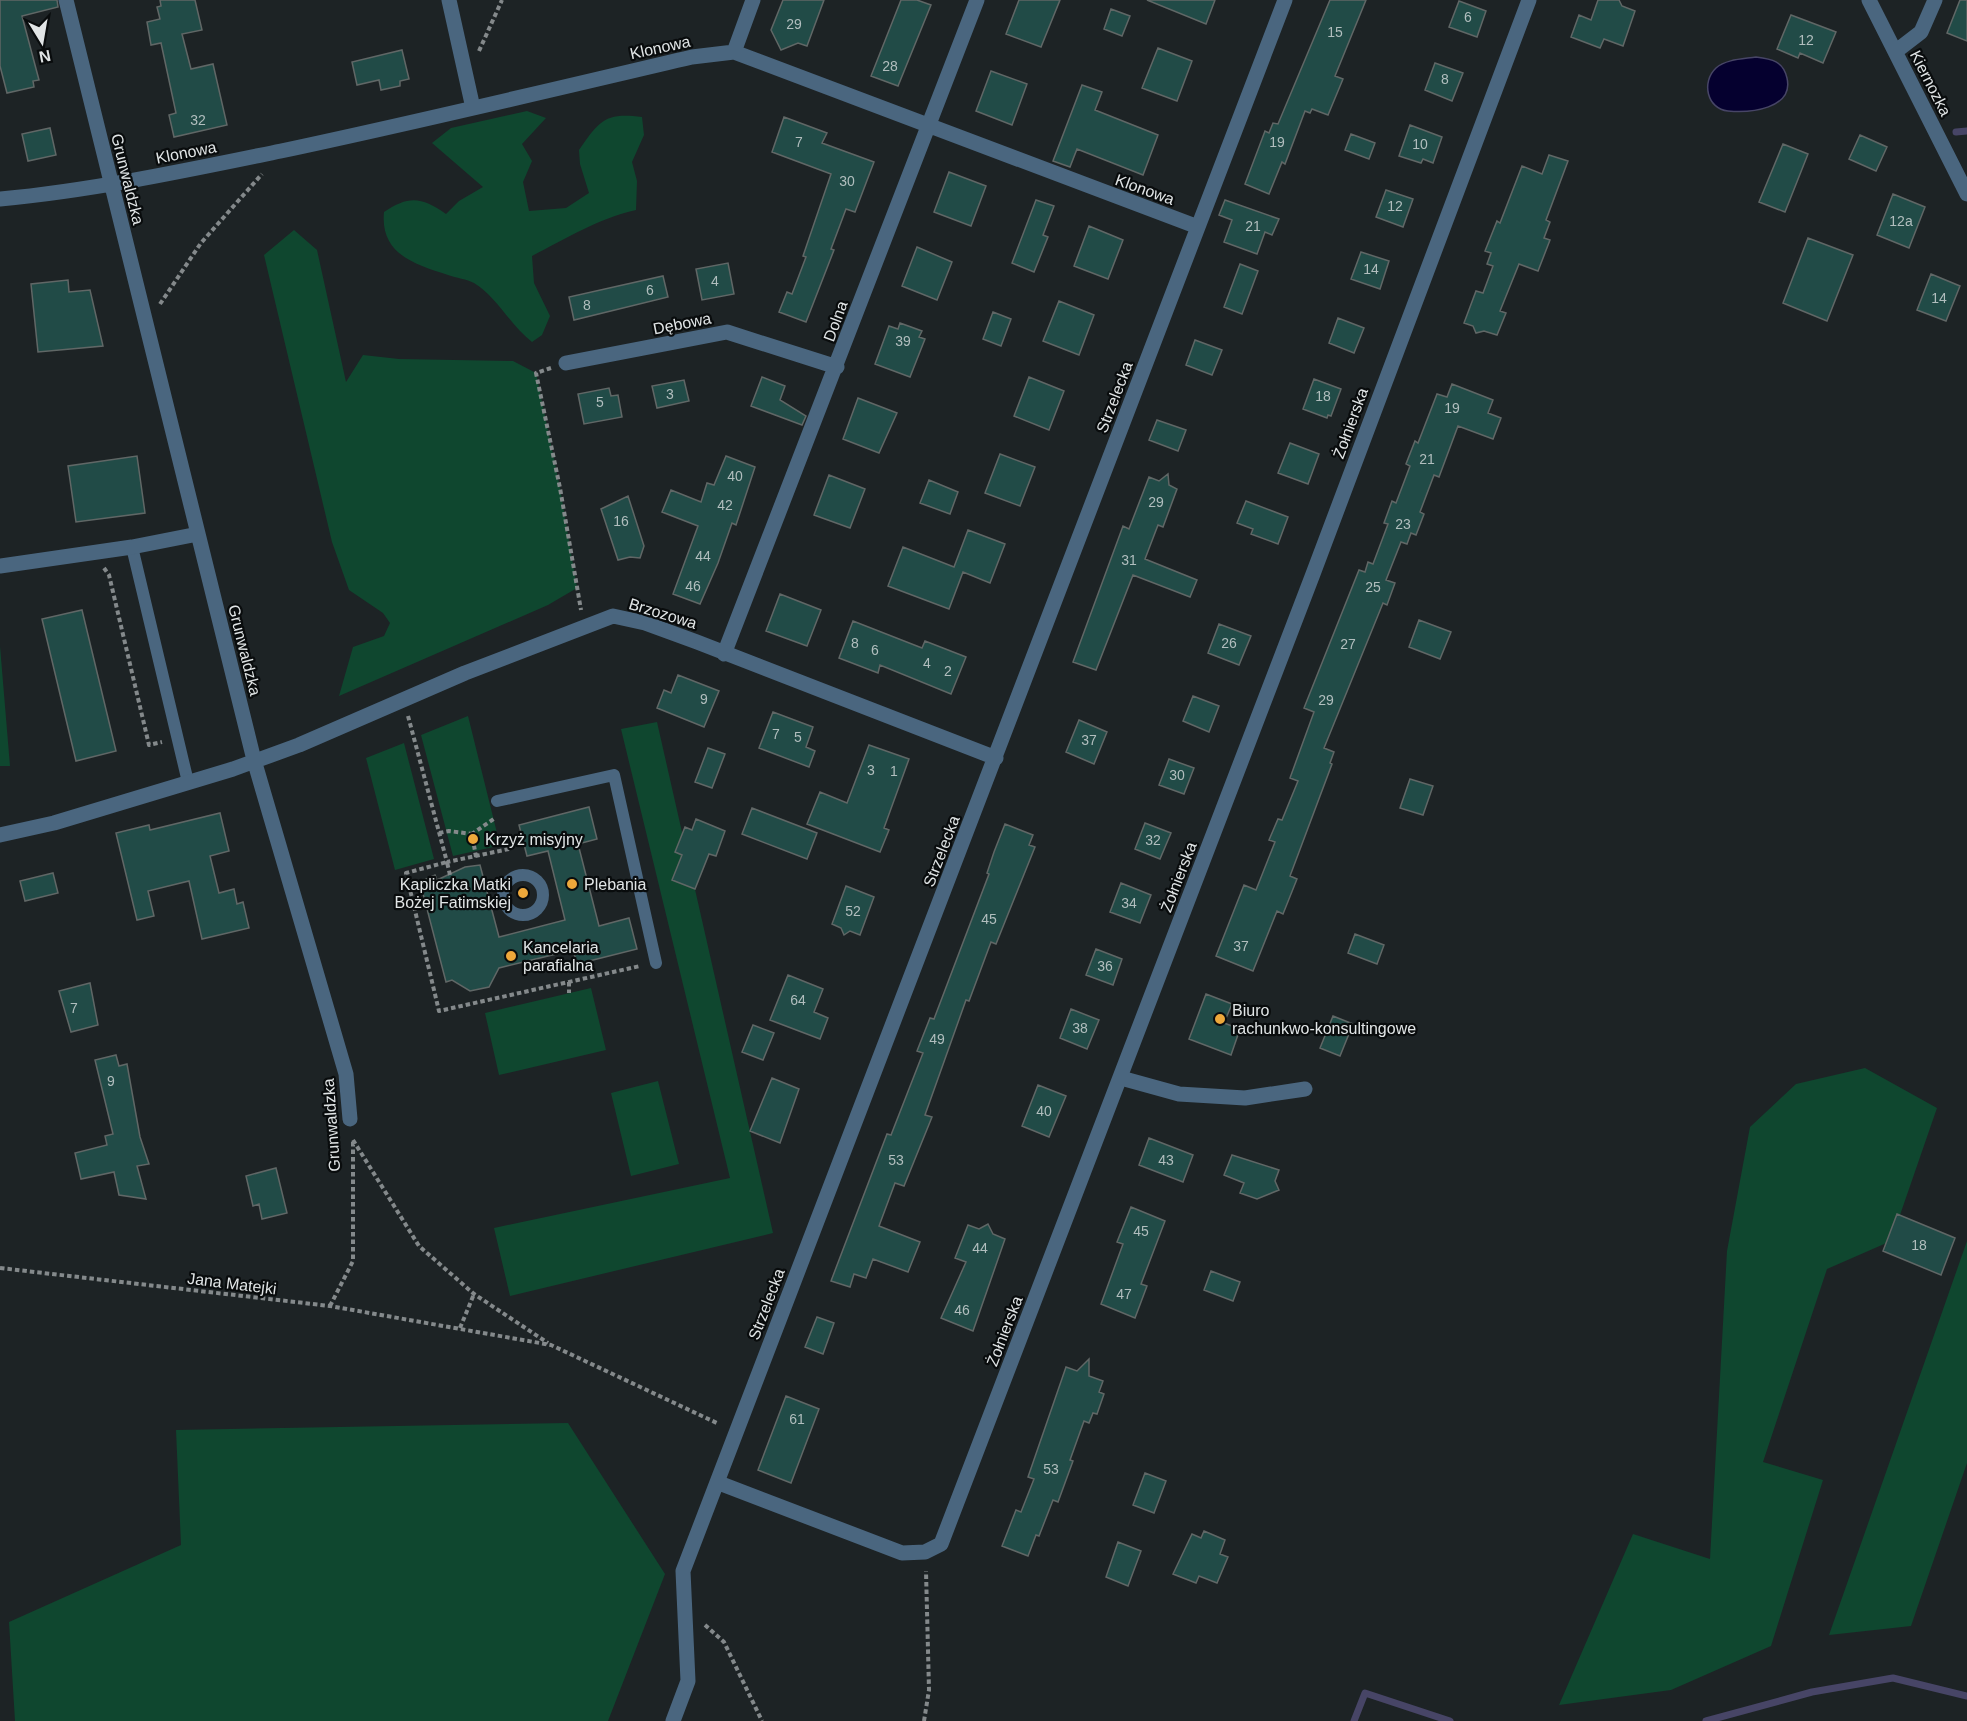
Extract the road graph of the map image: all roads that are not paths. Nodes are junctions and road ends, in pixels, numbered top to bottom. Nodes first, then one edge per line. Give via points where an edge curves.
1 (66, 0) edge
2 (449, 0) edge
3 (753, 0) edge
4 (977, 0) edge
5 (1285, 0) edge
6 (1529, 0) edge
7 (1869, 0) edge
8 (1935, 0) edge
9 (734, 52) junction
10 (1895, 52) junction
11 (473, 108) junction
12 (927, 127) junction
13 (111, 185) junction
14 (1967, 194) edge
15 (0, 200) edge
16 (1198, 227) junction
17 (566, 363) road end
18 (837, 367) junction
19 (198, 534) junction
20 (132, 547) junction
21 (0, 567) edge
22 (724, 654) junction
23 (996, 758) junction
24 (254, 760) junction
25 (188, 782) junction
26 (497, 801) dead end
27 (0, 835) edge
28 (656, 963) road end
29 (1121, 1078) junction
30 (1305, 1089) dead end
31 (350, 1119) road end
32 (719, 1483) junction
33 (673, 1721) edge

1 - 13 street, Grunwaldzka
2 - 11 street
3 - 9 street
4 - 12 street, Dolna
5 - 16 street, Strzelecka
6 - 29 street, Żołnierska
7 - 10 street, Kiernozka
8 - 10 street, Kiernozka via 1921,32
9 - 11 street, Klonowa via 692,57
9 - 12 street, Klonowa
10 - 14 street, Kiernozka
11 - 13 street, Klonowa
12 - 16 street, Klonowa
12 - 18 street, Dolna
13 - 15 street, Klonowa
13 - 19 street, Grunwaldzka
16 - 23 street, Strzelecka
17 - 18 street, Dębowa via 727,332
18 - 22 street, Dolna
19 - 20 street
19 - 24 street, Grunwaldzka
20 - 21 street
20 - 25 lane
22 - 23 street, Brzozowa
22 - 24 street, Brzozowa via 645,623 613,616
23 - 32 street, Strzelecka
24 - 25 street, Brzozowa
24 - 31 street, Grunwaldzka via 346,1074
25 - 27 street, Brzozowa via 54,823
26 - 28 lane via 614,775
29 - 30 street via 1179,1094 1245,1098
29 - 32 street, Żołnierska via 941,1544 925,1552 902,1553
32 - 33 street, Strzelecka via 683,1571 688,1681

